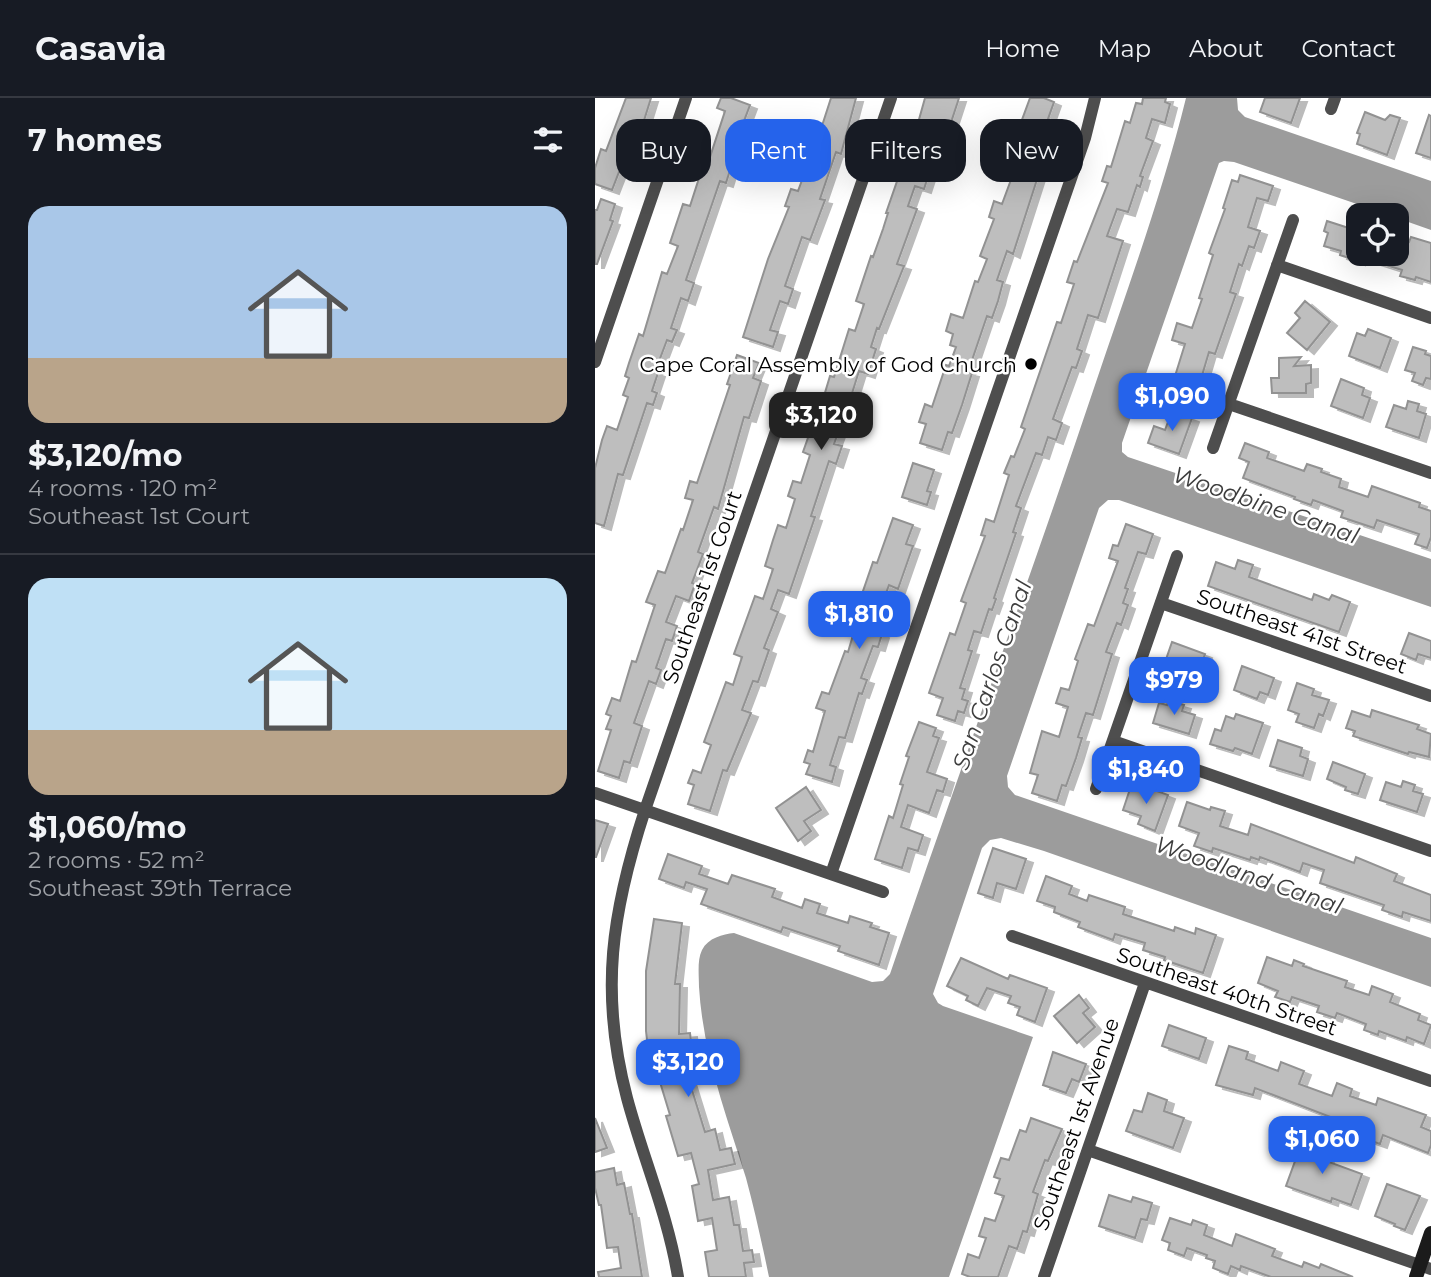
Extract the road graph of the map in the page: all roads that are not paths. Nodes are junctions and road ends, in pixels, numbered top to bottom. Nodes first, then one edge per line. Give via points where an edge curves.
1 (686, 98) edge
2 (891, 98) edge
3 (1095, 98) edge
4 (1293, 220) dead end
5 (1277, 265) junction
6 (1431, 317) edge
7 (595, 362) edge
8 (1229, 404) junction
9 (1213, 448) dead end
10 (1431, 473) edge
11 (1177, 556) dead end
12 (1161, 603) junction
13 (1431, 696) edge
14 (1113, 741) junction
15 (1096, 789) dead end
16 (595, 793) edge
17 (645, 810) junction
18 (1431, 851) edge
19 (831, 874) junction
20 (883, 892) dead end
21 (1012, 936) dead end
22 (1145, 983) junction
23 (1431, 1081) edge
24 (1088, 1150) junction
25 (1431, 1233) edge
26 (1422, 1270) edge
27 (678, 1277) edge
28 (1044, 1277) edge

1 - 7 street
2 - 17 street, Southeast 1st Court
3 - 19 street
4 - 5 street
5 - 6 street
5 - 8 street
8 - 9 street
8 - 10 street
11 - 12 street
12 - 13 street, Southeast 41st Street
12 - 14 street
14 - 15 street
14 - 18 street
16 - 17 street
17 - 19 street
17 - 27 street, Southeast 1st Court via 617,911 611,970 614,1027 627,1098 668,1228
19 - 20 street
21 - 22 street, Southeast 40th Street
22 - 23 street, Southeast 40th Street
22 - 24 street, Southeast 1st Avenue
24 - 26 street
24 - 28 street, Southeast 1st Avenue
25 - 26 main road

